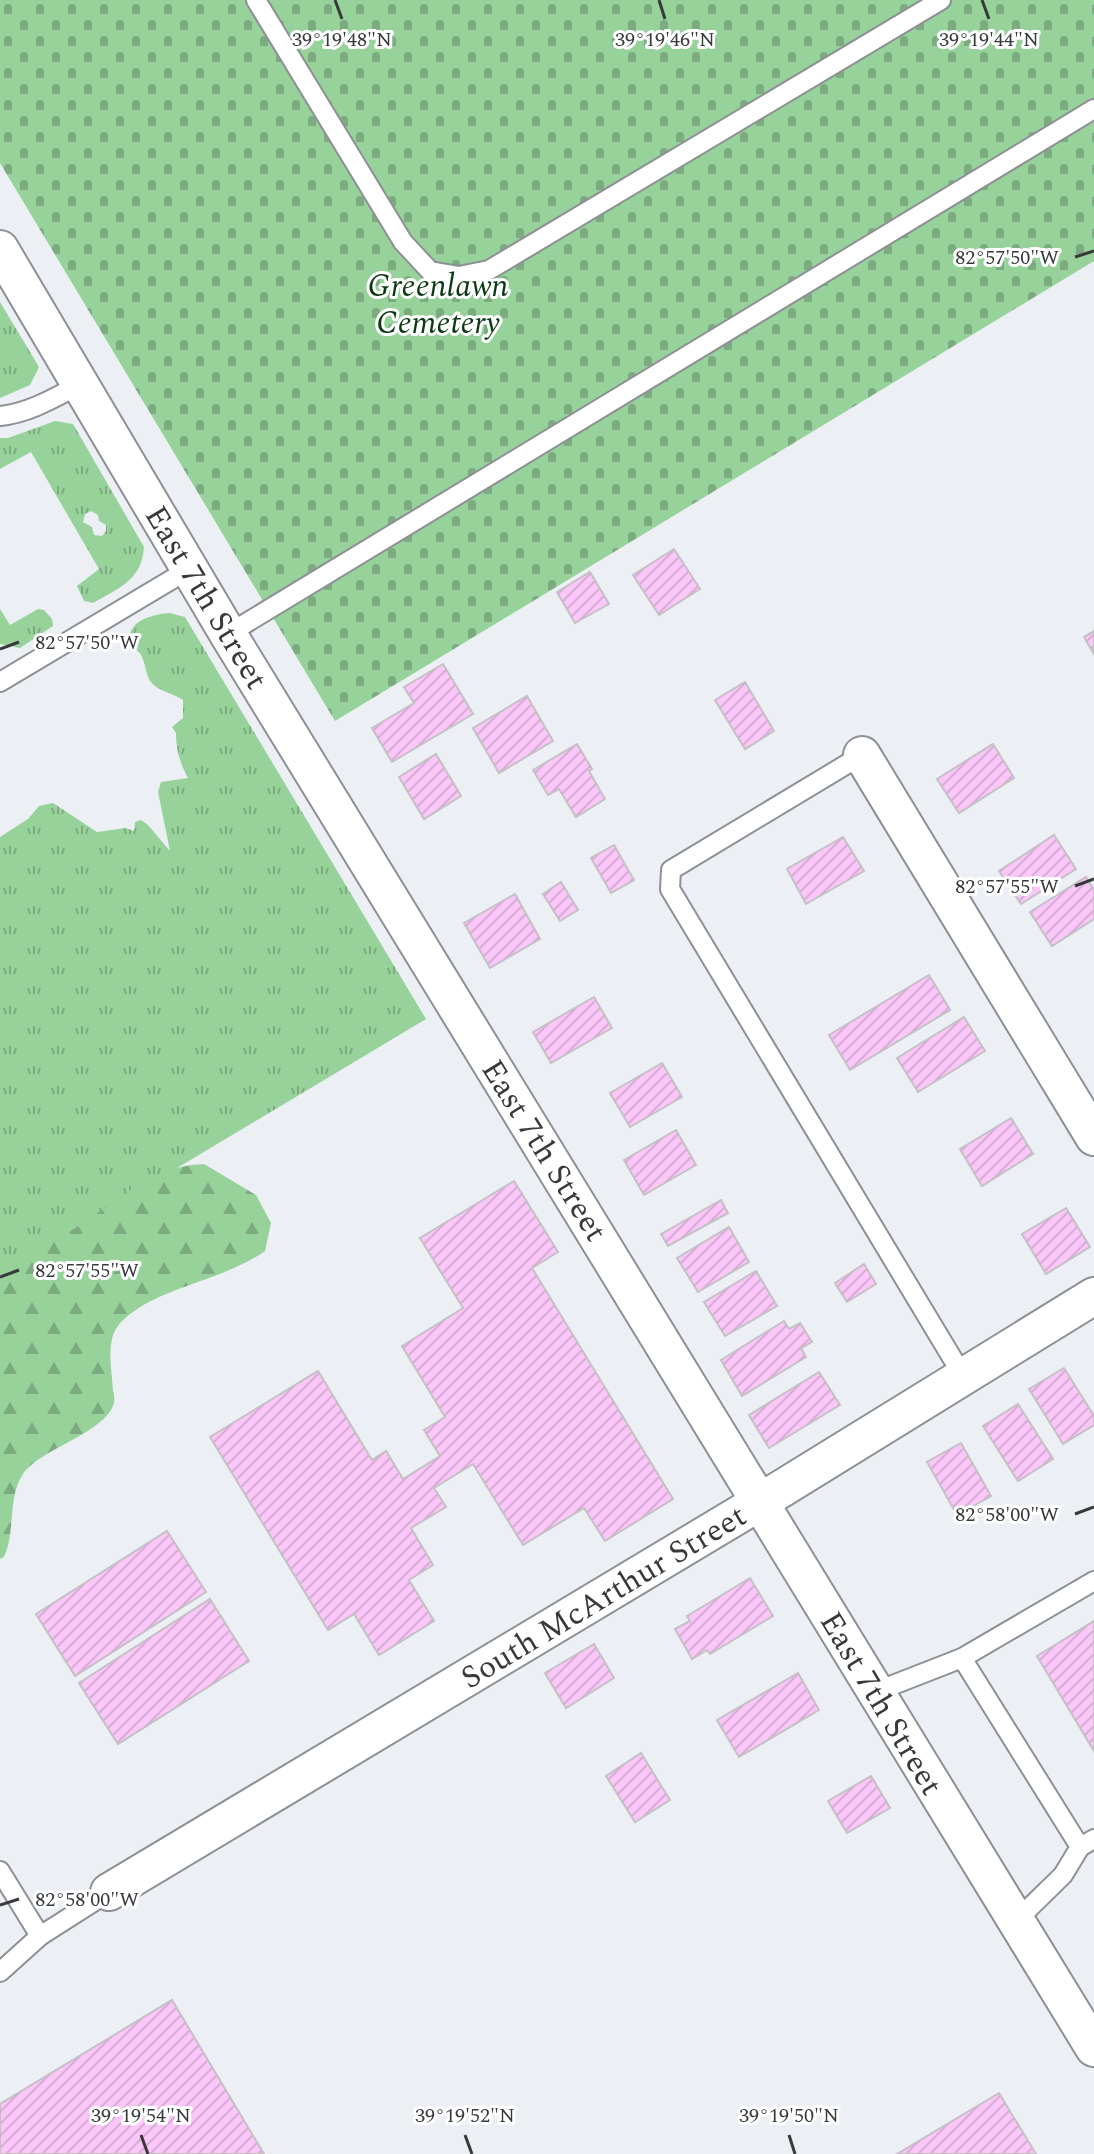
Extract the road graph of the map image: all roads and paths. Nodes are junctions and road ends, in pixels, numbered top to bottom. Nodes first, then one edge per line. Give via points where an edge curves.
1 (256, 0) edge
2 (941, 0) edge
3 (1094, 109) edge
4 (0, 249) edge
5 (79, 385) junction
6 (0, 416) edge
7 (191, 568) junction
8 (228, 634) junction
9 (0, 682) edge
10 (862, 755) joint
11 (1094, 1137) edge
12 (1094, 1296) edge
13 (963, 1376) junction
14 (760, 1502) junction
15 (1094, 1581) edge
16 (962, 1658) junction
17 (875, 1692) junction
18 (1087, 1843) edge
19 (0, 1871) edge
20 (109, 1892) joint
21 (1016, 1921) junction
22 (40, 1936) junction
23 (0, 1972) edge
24 (1094, 2048) edge

1 - 2 lane via 403,242 430,271 459,276 489,270
3 - 8 lane
4 - 5 street, East 7th Street
5 - 6 lane via 36,407
5 - 7 street, East 7th Street
7 - 8 street, East 7th Street
7 - 9 lane
8 - 14 street, East 7th Street
10 - 11 street
10 - 13 lane via 671,870 670,889
12 - 13 street, South McArthur Street
13 - 14 street, South McArthur Street
14 - 17 street, East 7th Street
14 - 20 street, South McArthur Street
15 - 16 lane
16 - 17 lane
16 - 18 lane
17 - 21 street, East 7th Street
18 - 21 lane
19 - 22 lane
20 - 22 lane
21 - 24 street, East 7th Street
22 - 23 lane

